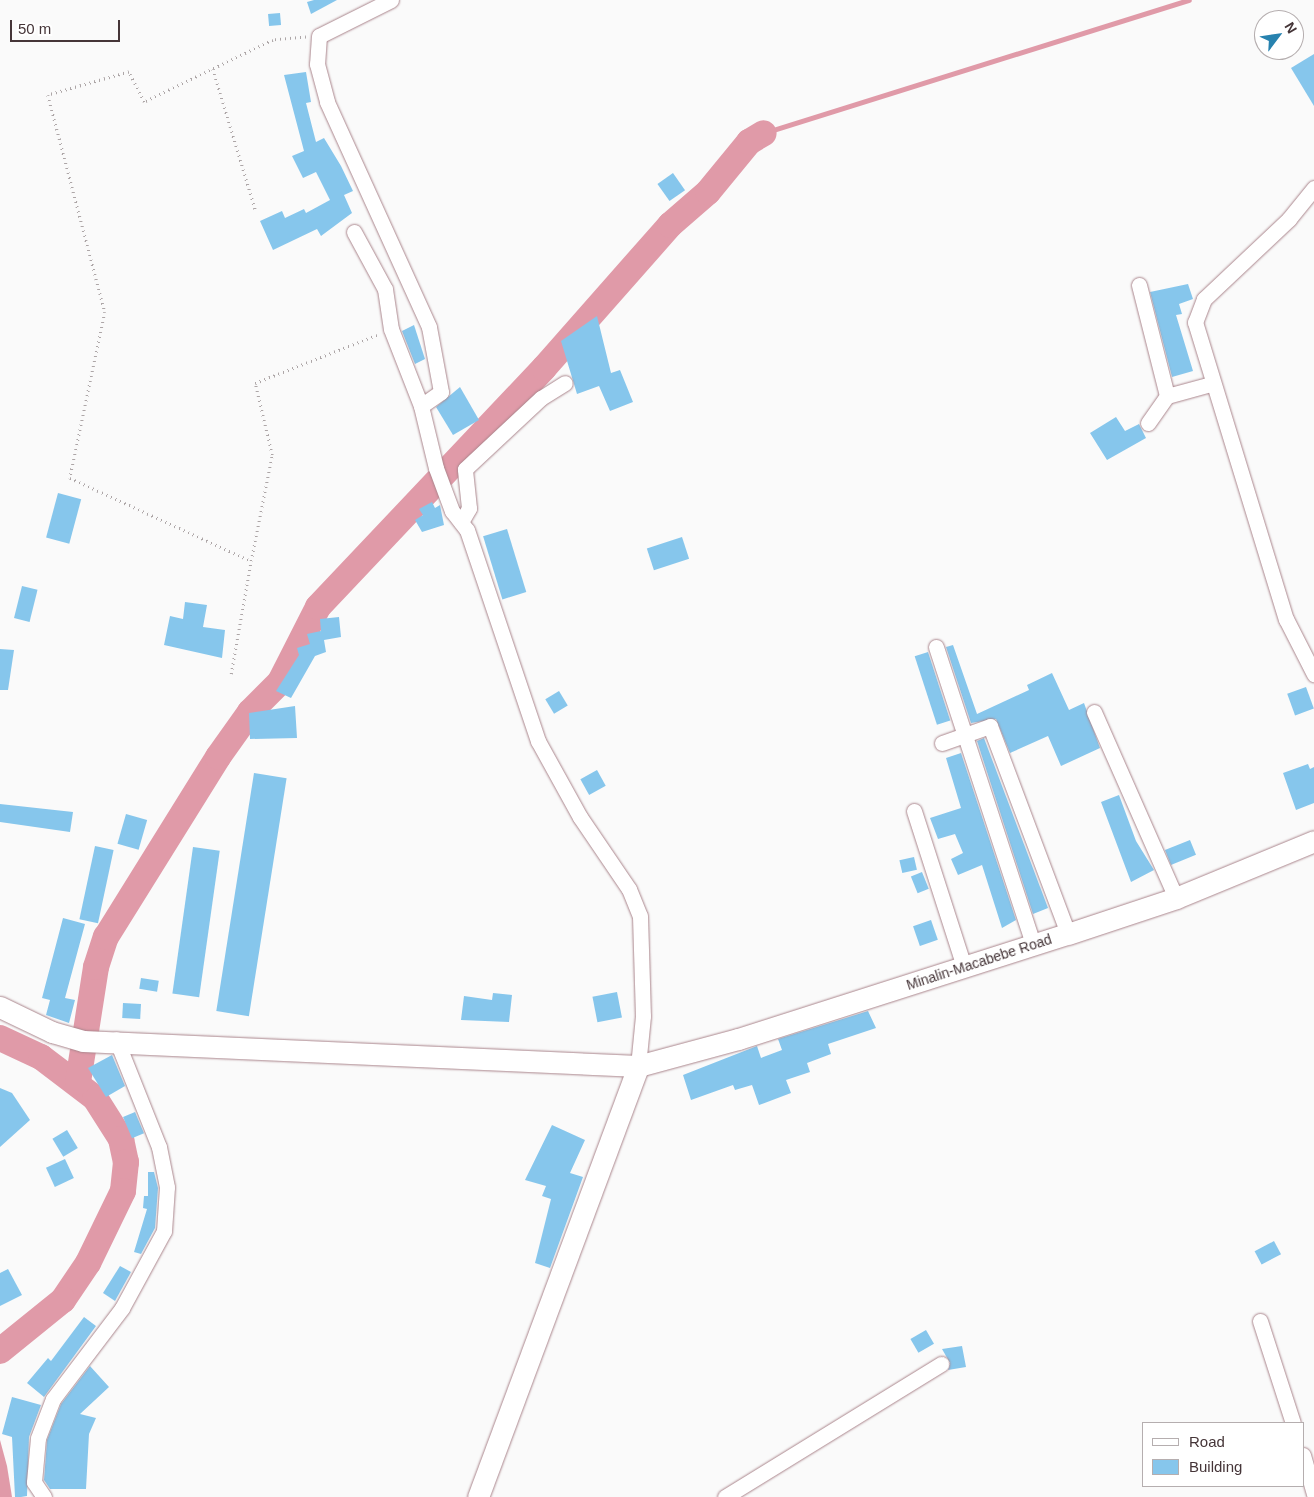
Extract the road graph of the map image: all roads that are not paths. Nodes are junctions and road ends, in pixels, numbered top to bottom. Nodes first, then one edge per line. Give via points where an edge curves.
1 (391, 0) edge
2 (1314, 188) edge
3 (354, 232) dead end
4 (1139, 285) dead end
5 (565, 383) dead end
6 (1211, 384) junction
7 (1167, 396) junction
8 (421, 406) junction
9 (1148, 423) dead end
10 (456, 516) junction
11 (936, 647) dead end
12 (1314, 674) edge
13 (1094, 712) dead end
14 (963, 733) junction
15 (942, 743) dead end
16 (914, 811) dead end
17 (1314, 842) edge
18 (1176, 898) junction
19 (1068, 934) junction
20 (1033, 943) junction
21 (964, 967) junction
22 (0, 1007) edge
23 (116, 1039) junction
24 (638, 1066) junction
25 (1260, 1321) dead end
26 (941, 1364) dead end
27 (1293, 1422) edge
28 (1304, 1459) edge
29 (1314, 1494) edge
30 (44, 1497) edge
31 (478, 1497) edge
32 (725, 1497) edge

1 - 8 street via 320,36 317,64 327,102 435,347 441,392
2 - 6 street via 1198,310 1195,322
3 - 8 street via 385,288 391,329
4 - 7 street
5 - 10 street via 541,398 465,470 469,508
6 - 7 street
6 - 12 street via 1250,490 1286,619
7 - 9 street
8 - 10 street via 436,468
10 - 24 street via 499,617 538,740 580,817 629,889 640,916 644,1016
11 - 14 street
13 - 18 street
14 - 15 street
14 - 19 street via 990,726
14 - 20 street
16 - 21 street
17 - 18 main road, Minalin-Macabebe Road
18 - 19 main road, Minalin-Macabebe Road
19 - 20 main road, Minalin-Macabebe Road
20 - 21 main road, Minalin-Macabebe Road
21 - 24 main road, Minalin-Macabebe Road
22 - 23 main road, Minalin-Macabebe Road via 52,1032 83,1041
23 - 24 main road, Minalin-Macabebe Road via 191,1046
23 - 30 street via 159,1147 167,1187 164,1232 122,1308 53,1399 38,1438 34,1482
24 - 31 main road
25 - 27 street
26 - 32 street
28 - 29 street

